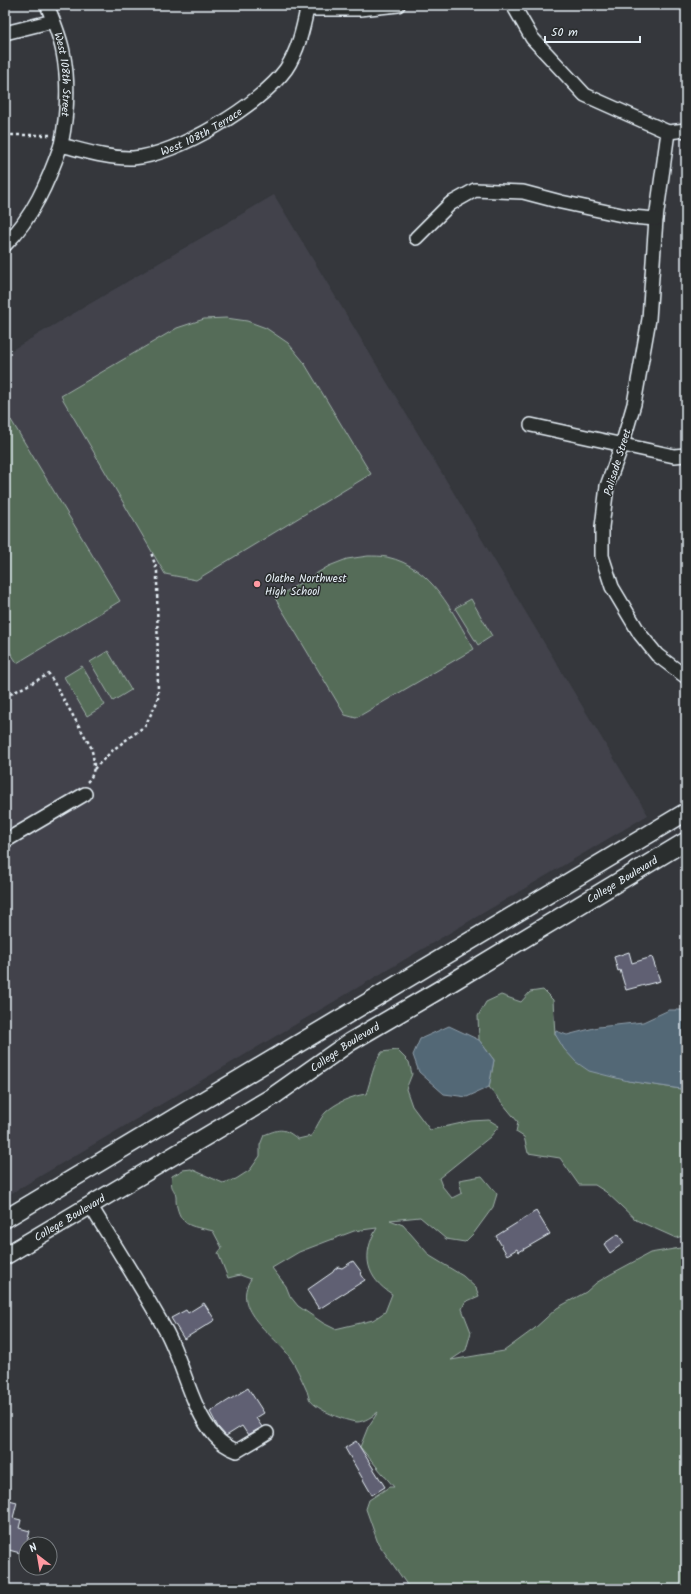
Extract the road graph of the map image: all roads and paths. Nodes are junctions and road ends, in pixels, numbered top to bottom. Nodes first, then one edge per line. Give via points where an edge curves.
1 (47, 5) edge
2 (398, 5) edge
3 (513, 5) edge
4 (307, 7) edge
5 (53, 21) junction
6 (5, 33) edge
7 (686, 130) edge
8 (668, 132) junction
9 (5, 136) edge
10 (62, 140) junction
11 (656, 219) junction
12 (416, 238) dead end
13 (5, 245) edge
14 (531, 425) dead end
15 (622, 445) junction
16 (686, 455) edge
17 (151, 552) dead end
18 (686, 677) edge
19 (5, 697) edge
20 (94, 769) junction
21 (86, 789) joint
22 (686, 812) edge
23 (5, 841) edge
24 (686, 841) edge
25 (90, 1205) junction
26 (5, 1219) edge
27 (5, 1256) edge
28 (267, 1433) dead end

1 - 5 street, West 108th Street
2 - 4 street, West 108th Terrace via 360,9
3 - 8 street via 532,38 585,95
4 - 10 street, West 108th Terrace via 296,48 287,68 278,79 251,103 188,142 130,158 104,156
5 - 6 street
5 - 10 street, West 108th Street via 64,60 66,107
7 - 8 street
8 - 11 street, Palisade Street
9 - 10 path
10 - 13 street via 50,176 34,207
11 - 12 street via 631,218 523,192 475,190 450,204
11 - 15 street, Palisade Street via 649,319 634,404
14 - 15 street
15 - 16 street via 674,456
15 - 18 street, Palisade Street via 608,486 602,527 602,556 612,587 640,634 657,655
17 - 20 path via 157,571 158,700 145,726 114,749
19 - 20 path via 49,674 91,747
20 - 21 path
21 - 23 street
22 - 26 main road
24 - 25 main road, College Boulevard via 350,1042 272,1097
25 - 27 main road, College Boulevard
25 - 28 street via 166,1332 198,1410 214,1436 227,1447 237,1451

